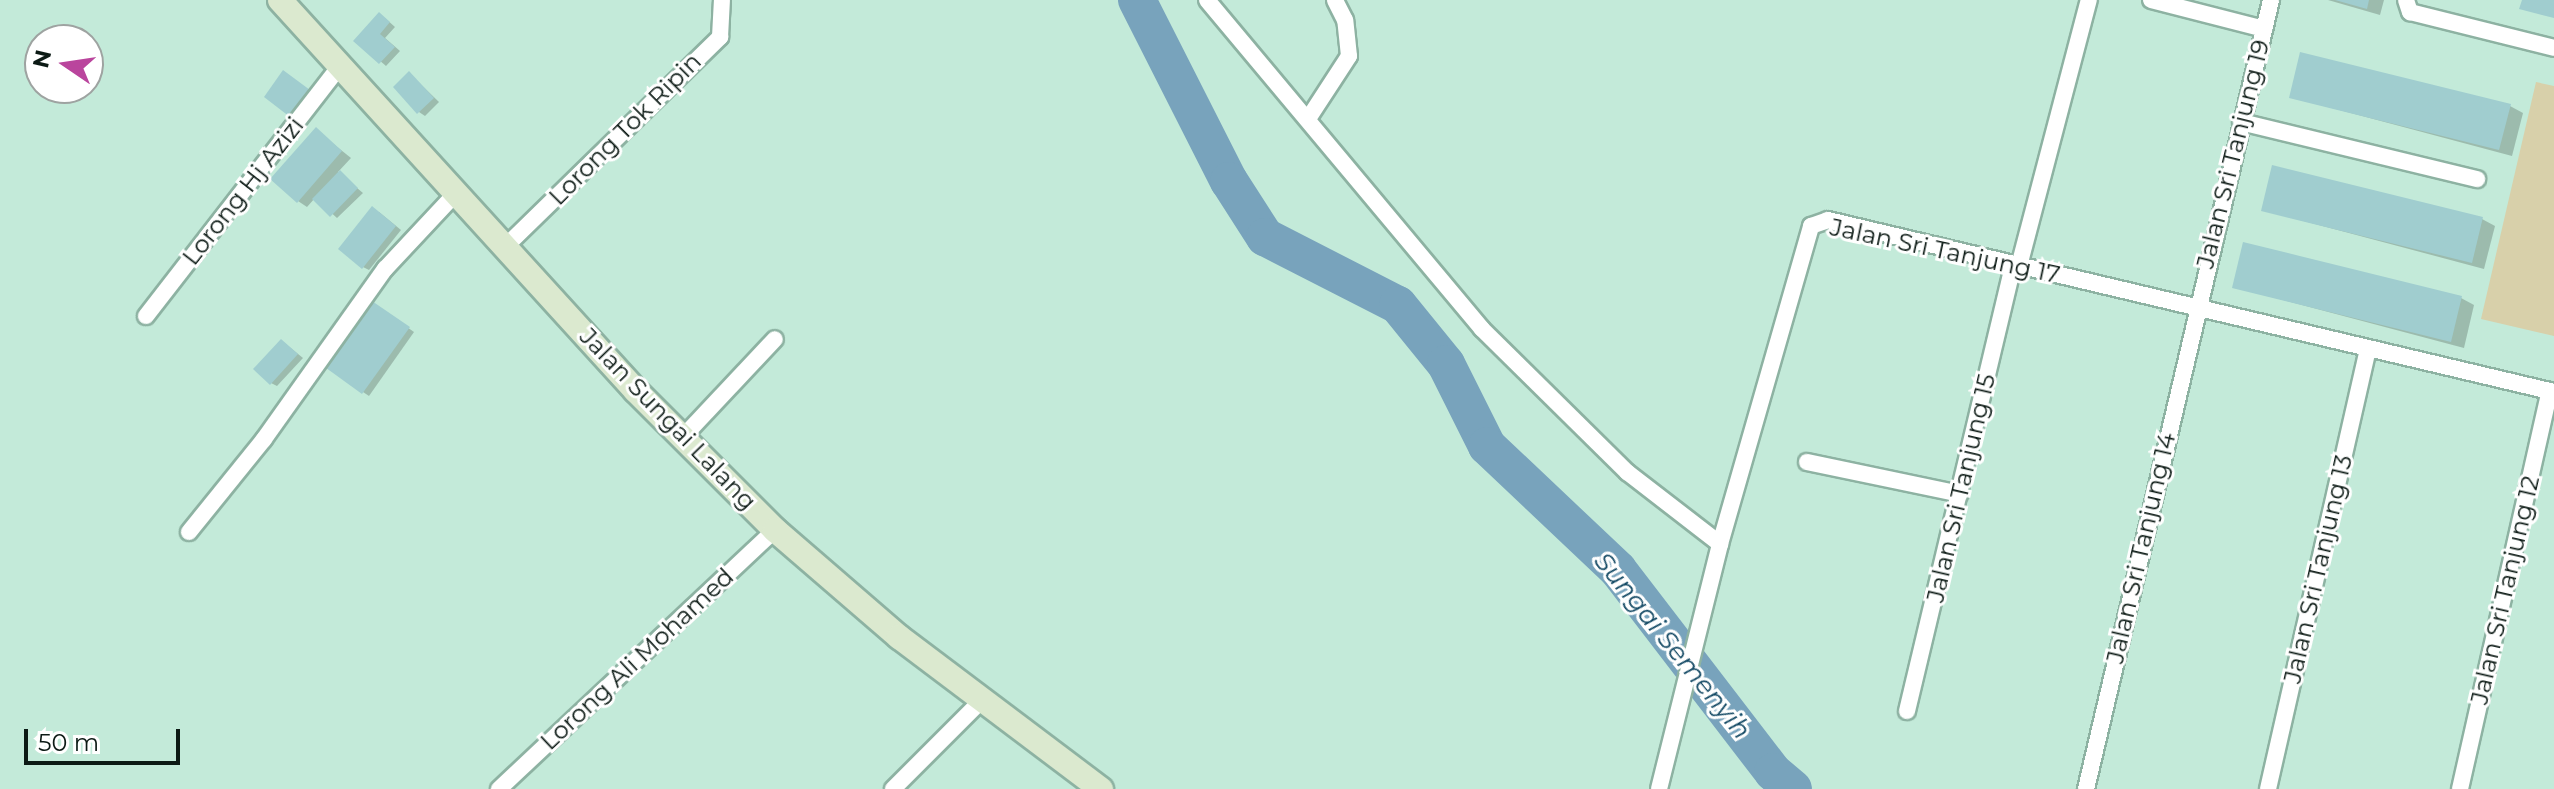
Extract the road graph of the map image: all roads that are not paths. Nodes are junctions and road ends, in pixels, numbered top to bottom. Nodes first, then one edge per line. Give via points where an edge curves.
1 (280, 0) edge
2 (722, 0) edge
3 (1207, 0) edge
4 (1335, 0) edge
5 (2089, 0) edge
6 (2151, 0) edge
7 (2271, 0) edge
8 (2408, 6) edge
9 (2264, 29) junction
10 (2554, 48) edge
11 (340, 66) junction
12 (1308, 119) junction
13 (2241, 122) junction
14 (2477, 179) dead end
15 (456, 193) junction
16 (505, 247) junction
17 (2016, 266) junction
18 (2195, 308) junction
19 (146, 316) dead end
20 (775, 339) dead end
21 (2368, 348) junction
22 (2552, 392) edge
23 (683, 437) junction
24 (1807, 462) dead end
25 (1960, 494) junction
26 (775, 530) junction
27 (189, 532) dead end
28 (1720, 544) junction
29 (980, 702) junction
30 (1907, 711) dead end
31 (499, 789) edge
32 (893, 789) edge
33 (1101, 789) edge
34 (1659, 789) edge
35 (2086, 789) edge
36 (2268, 789) edge
37 (2460, 789) edge

1 - 11 street, Jalan Sungai Lalang
2 - 16 street, Lorong Tok Ripin via 720,37
3 - 12 street
4 - 12 street via 1345,20 1349,56
5 - 17 street, Jalan Sri Tanjung 15
6 - 9 street
7 - 9 street, Jalan Sri Tanjung 19
8 - 10 street
9 - 13 street, Jalan Sri Tanjung 19
11 - 15 street, Jalan Sungai Lalang
11 - 19 street, Lorong Hj Azizi
12 - 28 street via 1493,341 1627,472
13 - 14 street
13 - 18 street, Jalan Sri Tanjung 19
15 - 16 street, Jalan Sungai Lalang
15 - 27 street via 385,269 264,439
16 - 23 street, Jalan Sungai Lalang
17 - 18 street, Jalan Sri Tanjung 17
17 - 25 street, Jalan Sri Tanjung 15
17 - 28 street, Jalan Sri Tanjung 17 via 1828,220 1811,226
18 - 21 street, Jalan Sri Tanjung 17
18 - 35 street, Jalan Sri Tanjung 14
20 - 23 street
21 - 22 street, Jalan Sri Tanjung 17
21 - 36 street, Jalan Sri Tanjung 13
22 - 37 street, Jalan Sri Tanjung 12
23 - 26 street, Jalan Sungai Lalang
24 - 25 street
25 - 30 street, Jalan Sri Tanjung 15
26 - 29 street, Jalan Sungai Lalang
26 - 31 street, Lorong Ali Mohamed
28 - 34 street, Jalan Sri Tanjung 17
29 - 32 street
29 - 33 street, Jalan Sungai Lalang

